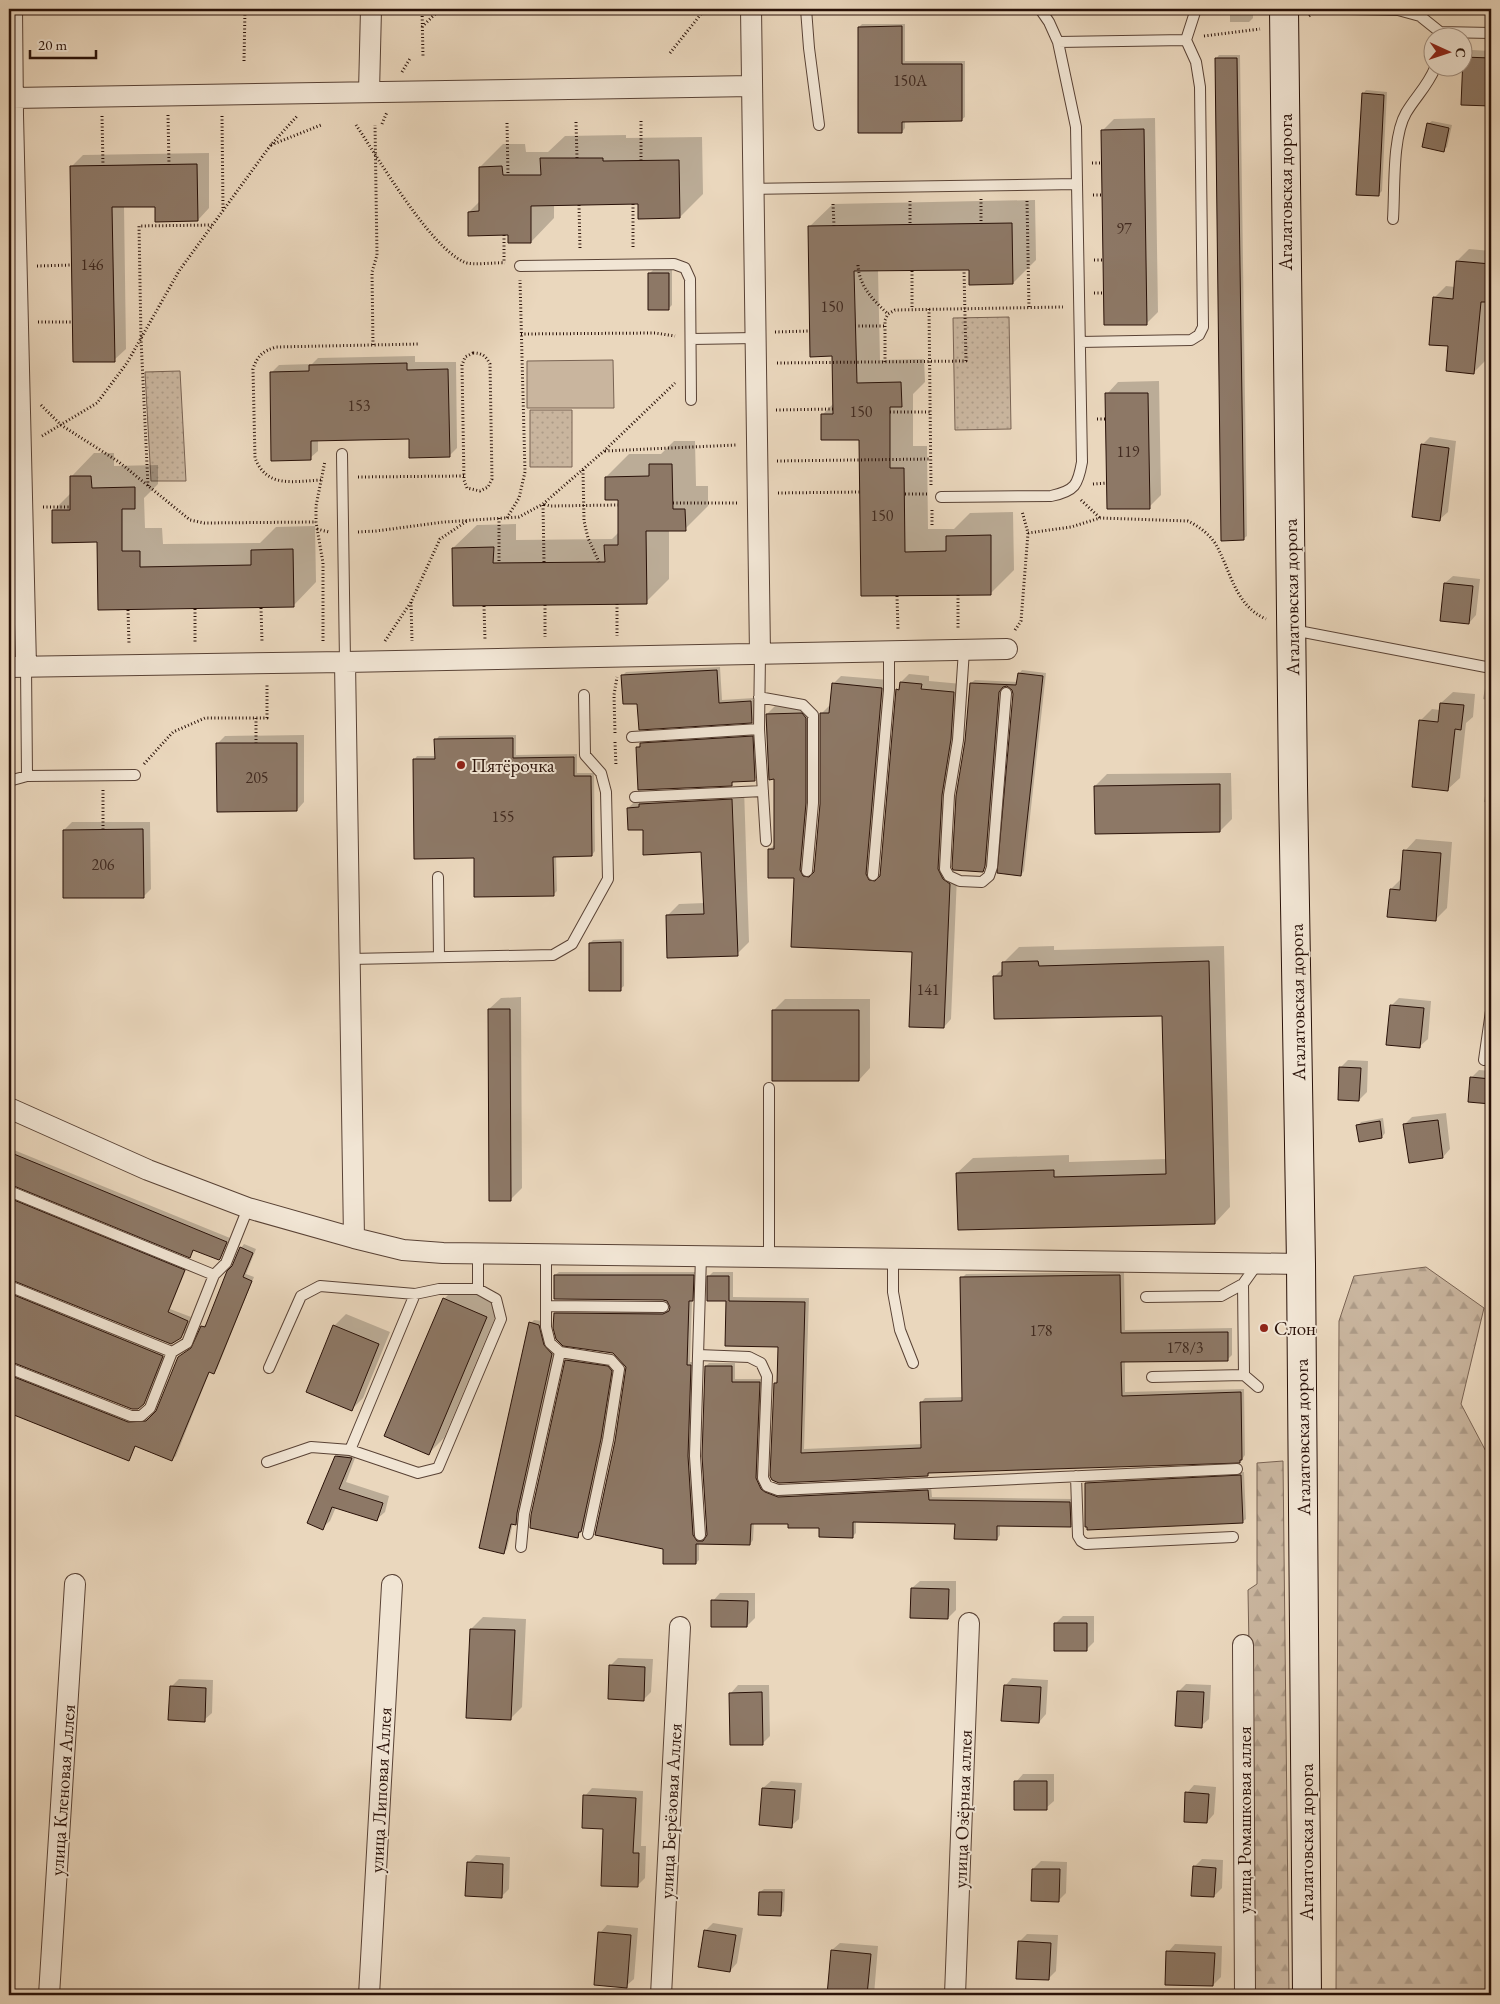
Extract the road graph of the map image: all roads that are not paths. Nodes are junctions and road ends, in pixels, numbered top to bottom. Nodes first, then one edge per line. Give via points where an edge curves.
1 (12, 9) edge
2 (371, 9) edge
3 (751, 9) edge
4 (806, 9) edge
5 (1040, 9) edge
6 (1196, 9) edge
7 (1284, 9) edge
8 (1349, 9) edge
9 (1400, 9) edge
10 (1433, 28) edge
11 (1491, 33) edge
12 (1472, 34) edge
13 (1186, 40) junction
14 (1058, 42) junction
15 (1431, 78) edge
16 (752, 86) junction
17 (368, 92) junction
18 (11, 98) edge
19 (819, 125) dead end
20 (1077, 184) junction
21 (753, 189) junction
22 (1393, 219) dead end
23 (520, 266) road end
24 (19, 320) edge
25 (762, 335) junction
26 (690, 339) junction
27 (1080, 342) junction
28 (691, 400) dead end
29 (342, 454) road end
30 (935, 496) road end
31 (1291, 630) junction
32 (961, 643) junction
33 (893, 644) junction
34 (1007, 649) road end
35 (760, 654) junction
36 (345, 662) junction
37 (17, 667) edge
38 (1491, 668) edge
39 (1006, 693) dead end
40 (584, 695) dead end
41 (759, 697) junction
42 (759, 729) junction
43 (632, 737) dead end
44 (135, 775) road end
45 (28, 776) junction
46 (9, 782) edge
47 (763, 791) junction
48 (634, 797) dead end
49 (766, 841) dead end
50 (807, 871) dead end
51 (873, 875) dead end
52 (438, 877) dead end
53 (439, 957) junction
54 (350, 959) junction
55 (1491, 1011) edge
56 (1484, 1060) dead end
57 (769, 1088) dead end
58 (9, 1108) edge
59 (9, 1191) edge
60 (248, 1208) junction
61 (354, 1238) junction
62 (478, 1253) junction
63 (546, 1254) junction
64 (701, 1256) junction
65 (769, 1257) junction
66 (893, 1258) junction
67 (1258, 1263) junction
68 (1301, 1264) junction
69 (214, 1275) junction
70 (1243, 1284) junction
71 (9, 1286) edge
72 (478, 1289) junction
73 (415, 1294) junction
74 (1146, 1297) dead end
75 (546, 1306) junction
76 (663, 1307) dead end
77 (172, 1352) junction
78 (560, 1352) junction
79 (698, 1356) junction
80 (914, 1363) dead end
81 (9, 1368) edge
82 (269, 1368) dead end
83 (1244, 1375) junction
84 (1152, 1376) dead end
85 (1258, 1387) dead end
86 (350, 1450) junction
87 (267, 1462) dead end
88 (1237, 1469) dead end
89 (1076, 1476) junction
90 (588, 1534) dead end
91 (700, 1535) dead end
92 (1233, 1537) dead end
93 (521, 1547) dead end
94 (75, 1584) dead end
95 (392, 1586) dead end
96 (969, 1623) dead end
97 (680, 1627) dead end
98 (1243, 1645) dead end
99 (49, 1995) edge
100 (369, 1995) edge
101 (661, 1995) edge
102 (955, 1995) edge
103 (1245, 1995) edge
104 (1307, 1995) edge

1 - 18 street
2 - 17 street
3 - 16 street
4 - 19 lane
5 - 14 lane via 1050,22
6 - 13 lane
7 - 31 main road, Агалатовская дорога
8 - 9 lane
9 - 10 lane via 1420,16
11 - 12 lane
13 - 14 lane
13 - 27 lane via 1196,62 1200,87 1203,327 1191,340
14 - 20 lane via 1076,127
15 - 22 lane via 1406,114 1397,142
16 - 17 street
16 - 21 street
17 - 18 street
18 - 24 street
20 - 21 lane
20 - 27 lane
21 - 25 street
23 - 26 lane via 674,264 685,268 690,279
24 - 37 street
25 - 26 lane
25 - 35 street
26 - 28 lane
27 - 30 lane via 1082,462 1079,480 1067,492 1051,496
29 - 36 lane
31 - 38 lane
31 - 68 main road, Агалатовская дорога
32 - 33 street
32 - 34 street
32 - 39 lane via 958,740 949,795 945,868 949,876 960,881 982,882 992,868
33 - 35 street
33 - 51 lane
35 - 36 street via 618,649
35 - 41 lane
36 - 37 street
36 - 54 street
37 - 45 lane
40 - 53 lane via 585,755 601,773 606,792 608,879 572,944 553,955
41 - 42 lane
41 - 50 lane via 803,705 813,715 813,803
42 - 43 lane
42 - 47 lane
44 - 45 lane
45 - 46 lane
47 - 48 lane
47 - 49 lane
52 - 53 lane
53 - 54 lane
54 - 61 street
55 - 56 lane
57 - 65 lane
58 - 60 street via 148,1170
59 - 69 lane
60 - 61 street
60 - 69 lane via 226,1263
61 - 62 street via 402,1250
62 - 63 street
62 - 72 lane
63 - 64 street
63 - 75 lane
64 - 65 street
64 - 79 lane
65 - 66 street
66 - 67 street
66 - 80 lane via 893,1292 900,1330
67 - 68 street
67 - 70 lane
68 - 104 main road, Агалатовская дорога
69 - 77 lane via 187,1343
70 - 74 lane via 1221,1296
70 - 83 lane
71 - 77 lane
72 - 73 lane via 439,1289
72 - 86 lane via 496,1299 501,1319 438,1468 418,1473
73 - 82 lane via 320,1286 301,1296
73 - 86 lane
75 - 76 lane
75 - 78 lane via 550,1343
77 - 81 lane via 150,1408 141,1416 131,1416
78 - 90 lane via 611,1360 619,1369
78 - 93 lane via 524,1514
79 - 89 lane via 749,1357 761,1363 767,1376 763,1478 767,1486 778,1490
79 - 91 lane via 695,1456
83 - 84 lane
83 - 85 lane
86 - 87 lane via 311,1447
88 - 89 lane
89 - 92 lane via 1078,1536 1086,1544
94 - 99 street, улица Кленовая Аллея
95 - 100 street, улица Липовая Аллея
96 - 102 street, улица Озёрная аллея
97 - 101 street, улица Берёзовая Аллея
98 - 103 street, улица Ромашковая аллея

